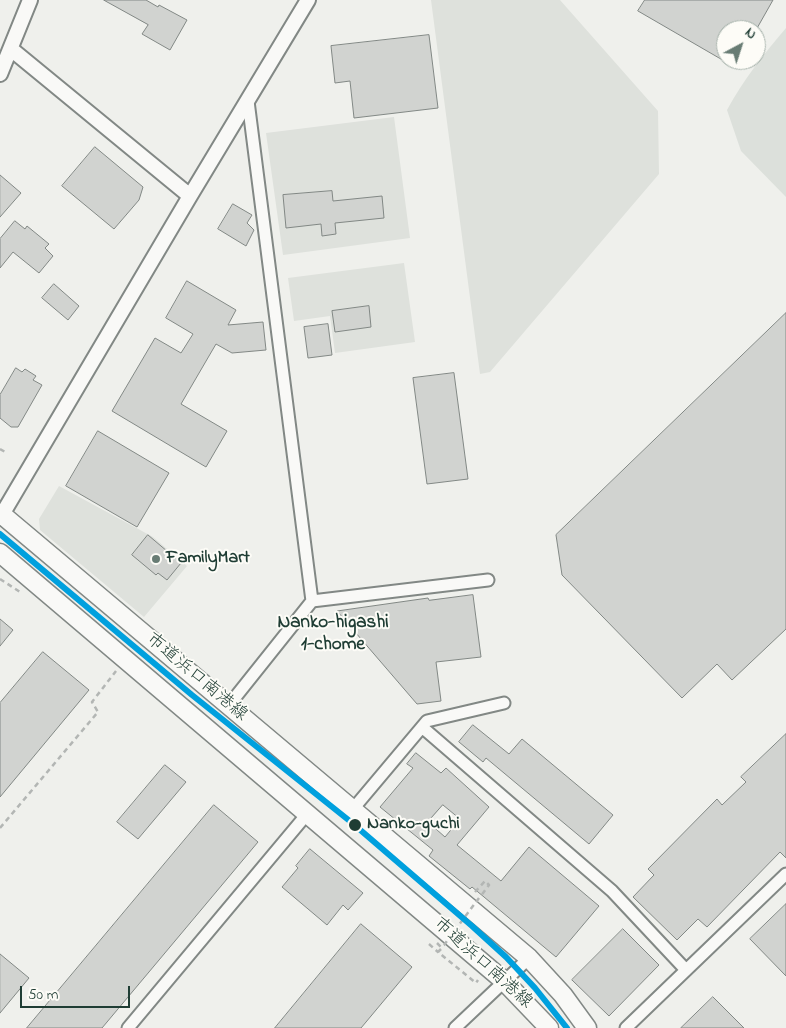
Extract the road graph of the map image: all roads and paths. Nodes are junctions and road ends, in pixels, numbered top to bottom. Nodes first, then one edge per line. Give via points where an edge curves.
1 (30, 0) edge
2 (308, 0) edge
3 (5, 46) edge
4 (0, 74) edge
5 (248, 101) junction
6 (190, 196) junction
7 (0, 449) edge
8 (8, 453) dead end
9 (1, 515) edge
10 (0, 553) edge
11 (488, 580) dead end
12 (312, 602) junction
13 (118, 668) dead end
14 (504, 703) dead end
15 (229, 705) junction
16 (422, 727) junction
17 (353, 809) junction
18 (307, 814) junction
19 (0, 828) edge
20 (786, 874) edge
21 (476, 892) dead end
22 (429, 944) dead end
23 (437, 944) dead end
24 (442, 947) junction
25 (440, 953) junction
26 (528, 958) junction
27 (686, 970) junction
28 (479, 979) dead end
29 (504, 981) junction
30 (128, 1028) edge
31 (455, 1028) edge
32 (549, 1028) edge
33 (587, 1028) edge
34 (626, 1028) edge

1 - 3 street
2 - 5 street
3 - 4 street
3 - 6 street
5 - 6 street
5 - 12 street
6 - 9 street
7 - 8 path
9 - 15 main road, 市道浜口南港線
10 - 18 main road, 市道浜口南港線
11 - 12 street
12 - 15 street
13 - 19 path via 92,702 98,712
14 - 16 street via 427,721
15 - 17 main road, 市道浜口南港線
16 - 17 street
16 - 27 street via 612,891
17 - 26 main road, 市道浜口南港線
18 - 29 main road, 市道浜口南港線
18 - 30 street
20 - 27 street
21 - 24 path, bridge via 485,881 489,885
22 - 25 path
23 - 24 path, bridge
24 - 25 path, bridge
25 - 28 path via 476,983
26 - 29 street
26 - 33 main road, 市道浜口南港線 via 563,995
27 - 34 street
29 - 31 street
29 - 32 main road, 市道浜口南港線

